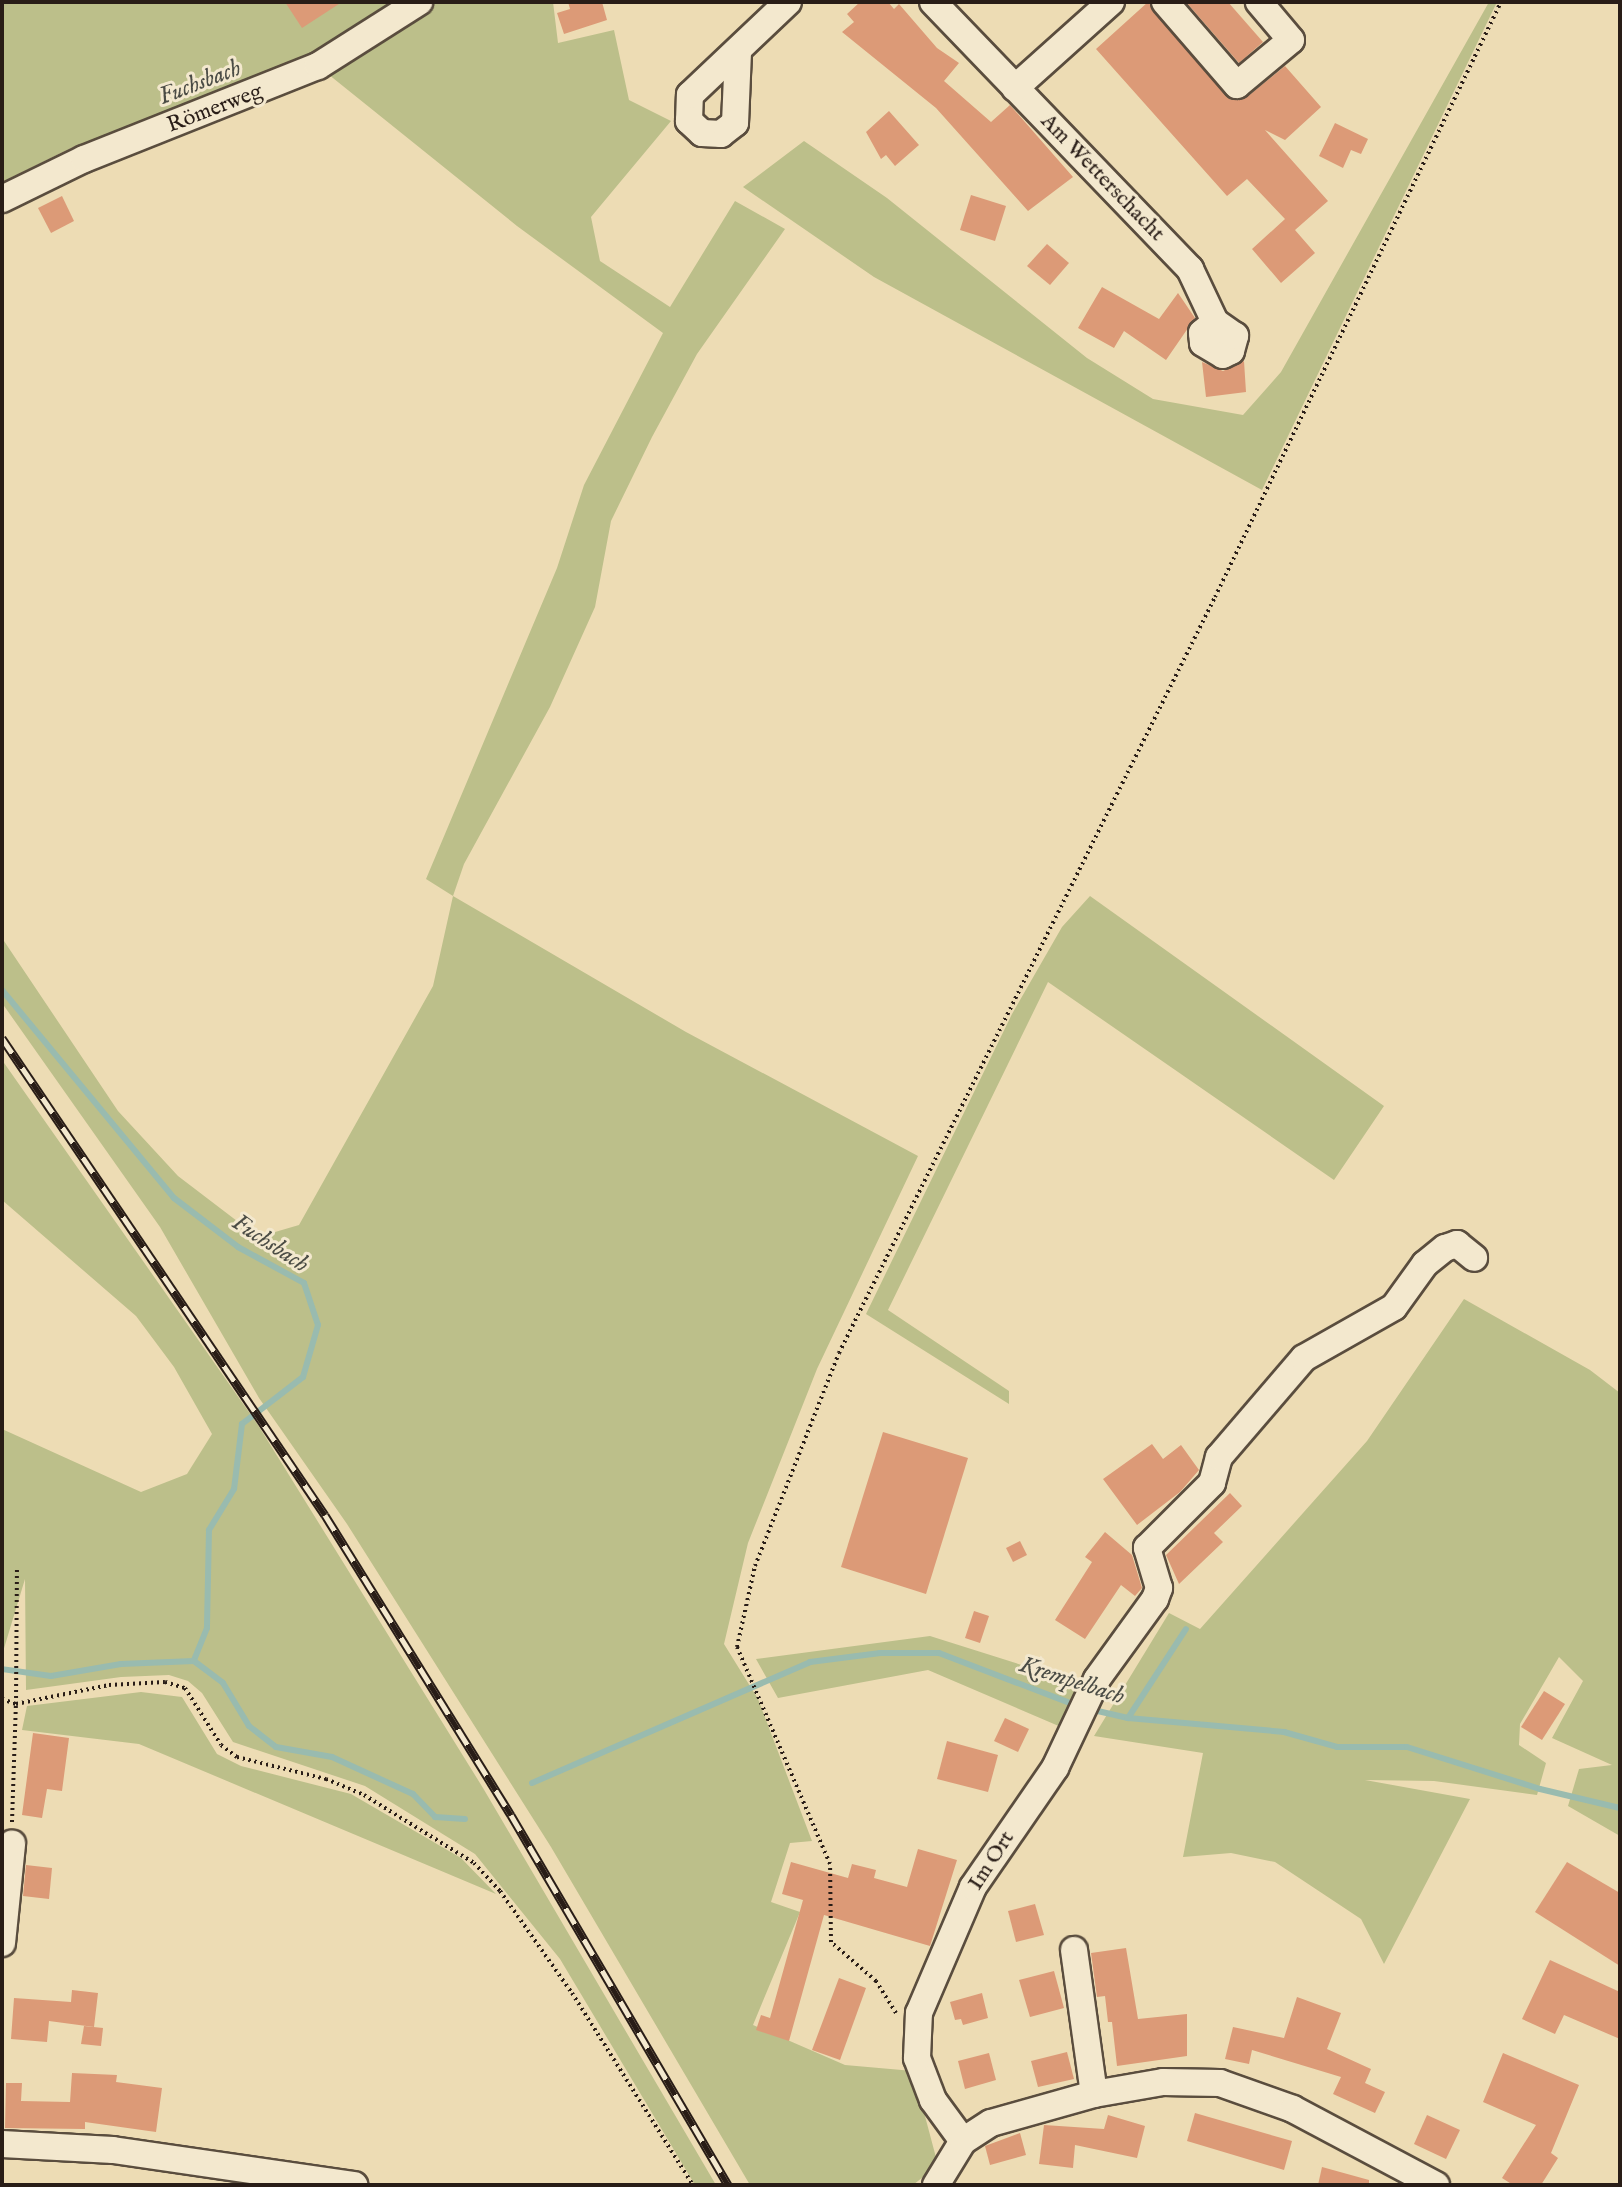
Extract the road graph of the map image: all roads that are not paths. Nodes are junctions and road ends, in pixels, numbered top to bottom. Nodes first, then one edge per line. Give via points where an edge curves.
1 (419, 2) edge
2 (788, 2) edge
3 (933, 2) edge
4 (1111, 2) edge
5 (1165, 2) edge
6 (1259, 2) edge
7 (738, 52) dead end
8 (1015, 88) junction
9 (2, 199) edge
10 (1215, 322) dead end
11 (1474, 1258) dead end
12 (12, 1844) road end
13 (2, 1943) edge
14 (1074, 1950) dead end
15 (1094, 2094) junction
16 (963, 2141) junction
17 (2, 2144) edge
18 (354, 2185) edge
19 (936, 2185) edge
20 (1436, 2185) edge

1 - 9 street, Römerweg via 318,66 84,159
2 - 7 street
3 - 8 street, Am Wetterschacht
4 - 8 street
5 - 6 street via 1237,85 1291,40
8 - 10 street, Am Wetterschacht via 1190,269
11 - 16 street, Im Ort via 1457,1244 1445,1248 1425,1264 1394,1307 1304,1358 1219,1457 1212,1483 1147,1548 1159,1588 1155,1599 1088,1697 1055,1768 973,1887 914,2032 917,2058 933,2100
12 - 13 street
14 - 15 street
15 - 16 street via 991,2123
15 - 20 street via 1163,2082 1220,2083 1293,2109
16 - 19 street
17 - 18 street via 113,2150

